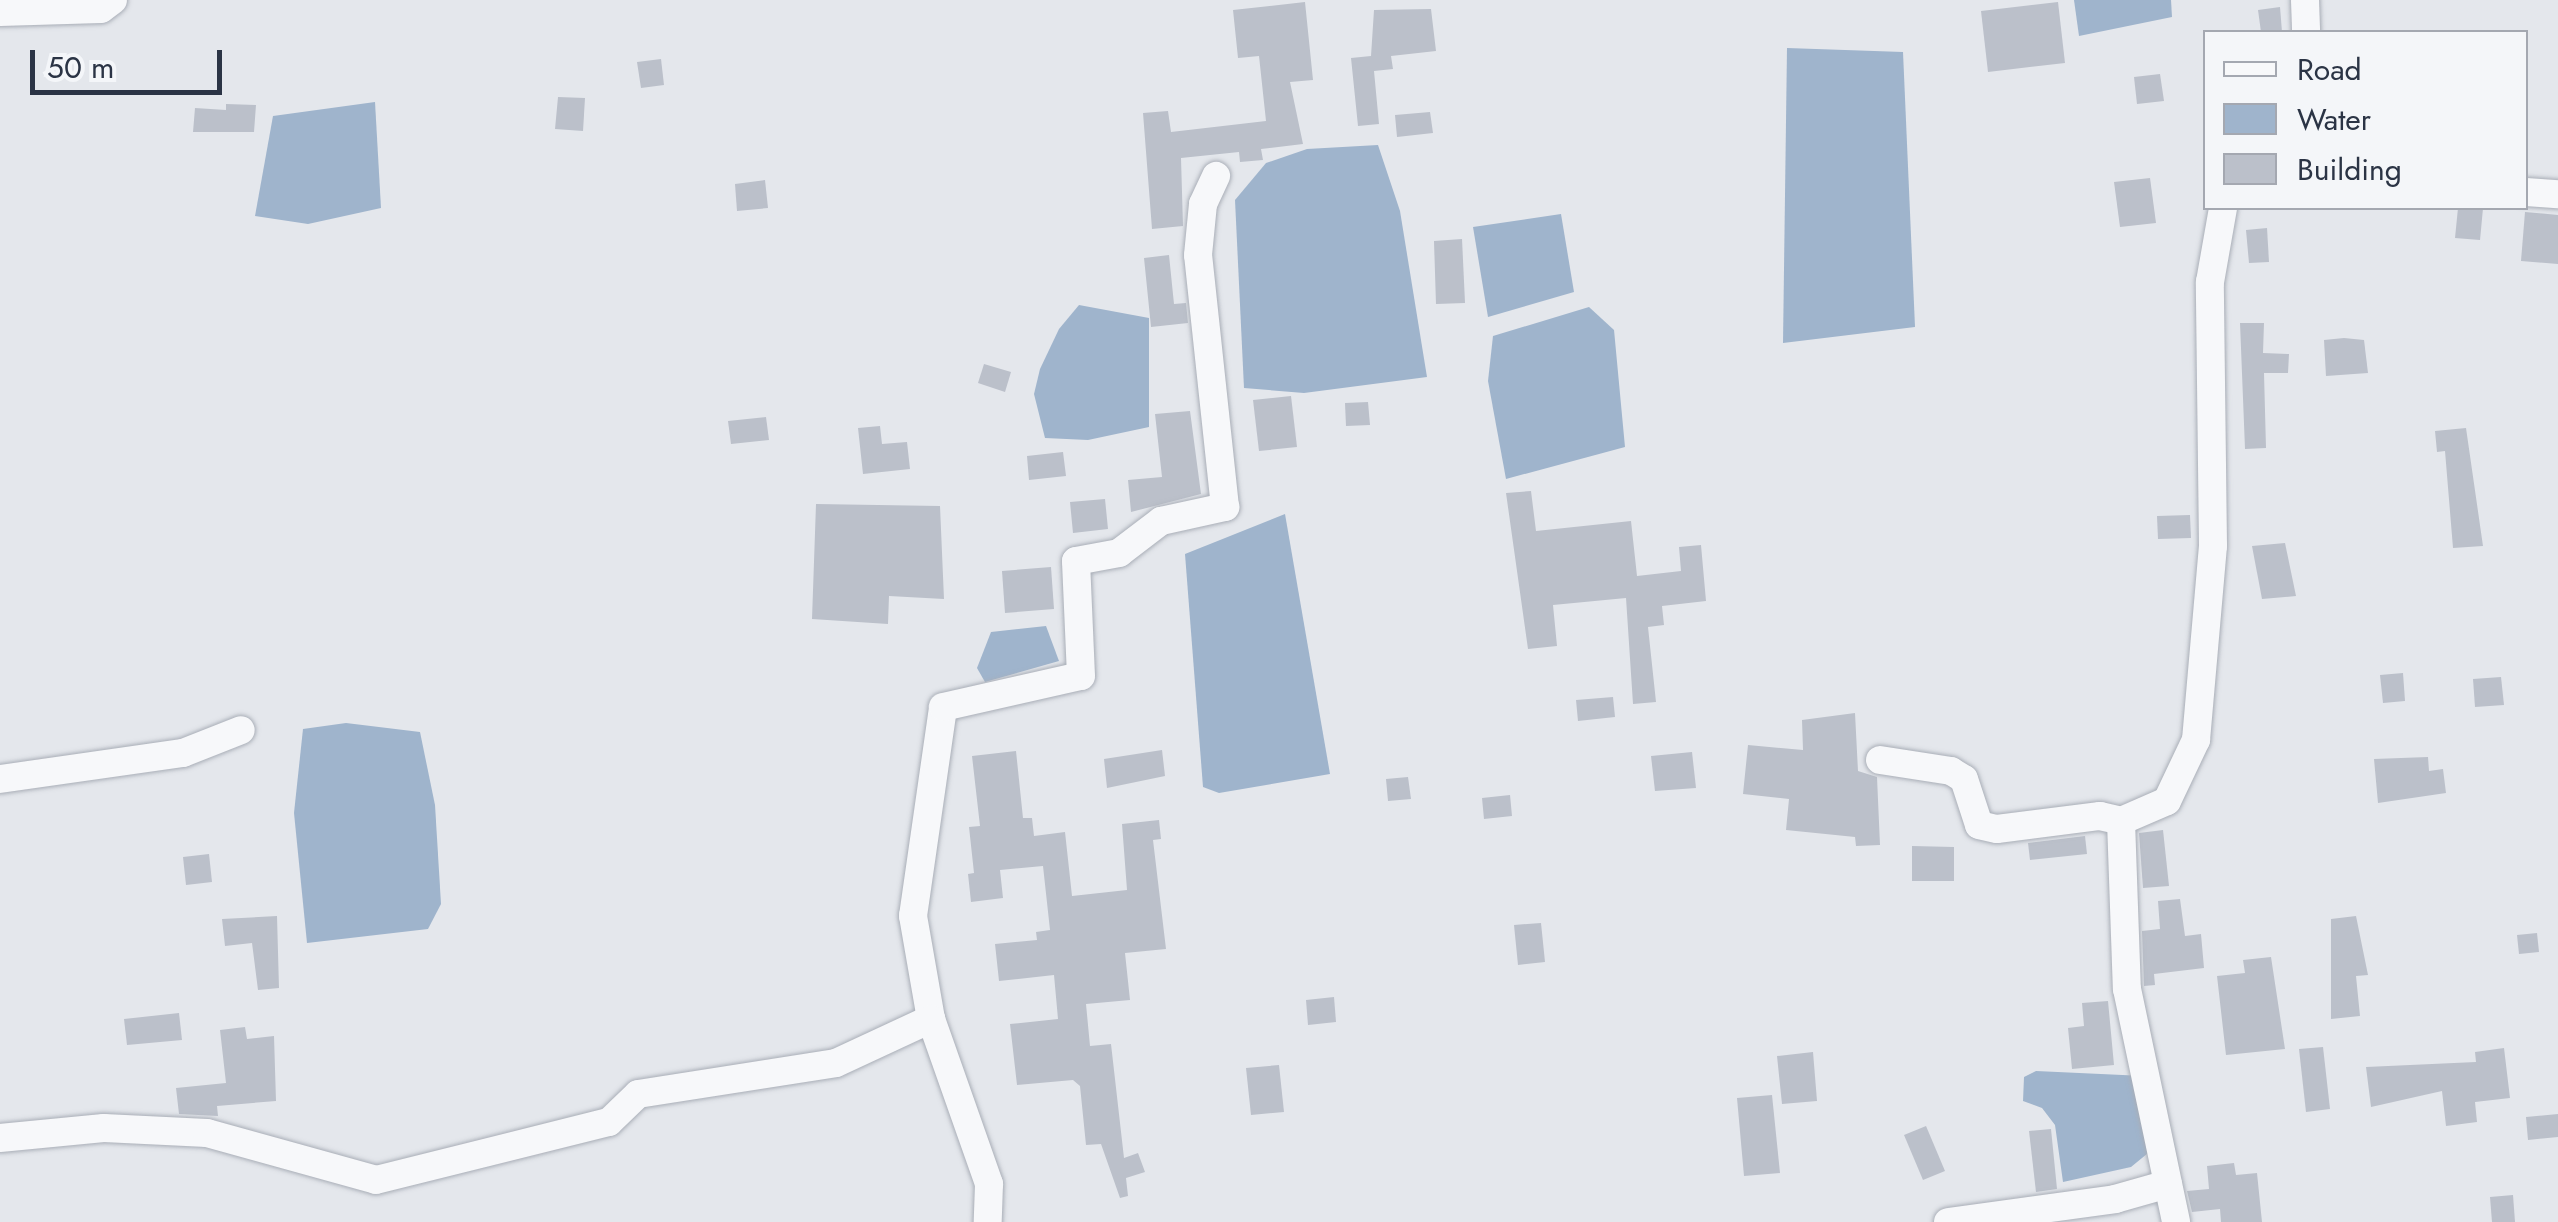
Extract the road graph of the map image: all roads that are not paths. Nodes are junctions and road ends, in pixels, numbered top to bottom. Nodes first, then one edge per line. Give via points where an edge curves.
1 (113, 0) edge
2 (2305, 0) edge
3 (0, 12) edge
4 (2306, 30) edge
5 (1216, 176) dead end
6 (2528, 192) edge
7 (2558, 194) edge
8 (2223, 210) edge
9 (241, 730) dead end
10 (1880, 760) dead end
11 (0, 779) edge
12 (2121, 820) junction
13 (932, 1019) junction
14 (0, 1138) edge
15 (2168, 1184) junction
16 (988, 1222) edge
17 (1948, 1222) edge
18 (2176, 1222) edge

1 - 3 street via 100,9
2 - 4 street
5 - 13 street via 1203,204 1198,254 1224,506 1161,521 1119,553 1076,561 1081,676 943,707 913,916
6 - 7 street
8 - 12 street via 2209,300 2213,546 2196,740 2168,801
9 - 11 street via 183,753
10 - 12 street via 1951,770 1964,779 1979,825
12 - 15 street via 2126,989
13 - 14 street via 836,1062 638,1094 610,1122 376,1180 207,1133 104,1128
13 - 16 street via 989,1184
15 - 17 street via 2115,1199
15 - 18 street

